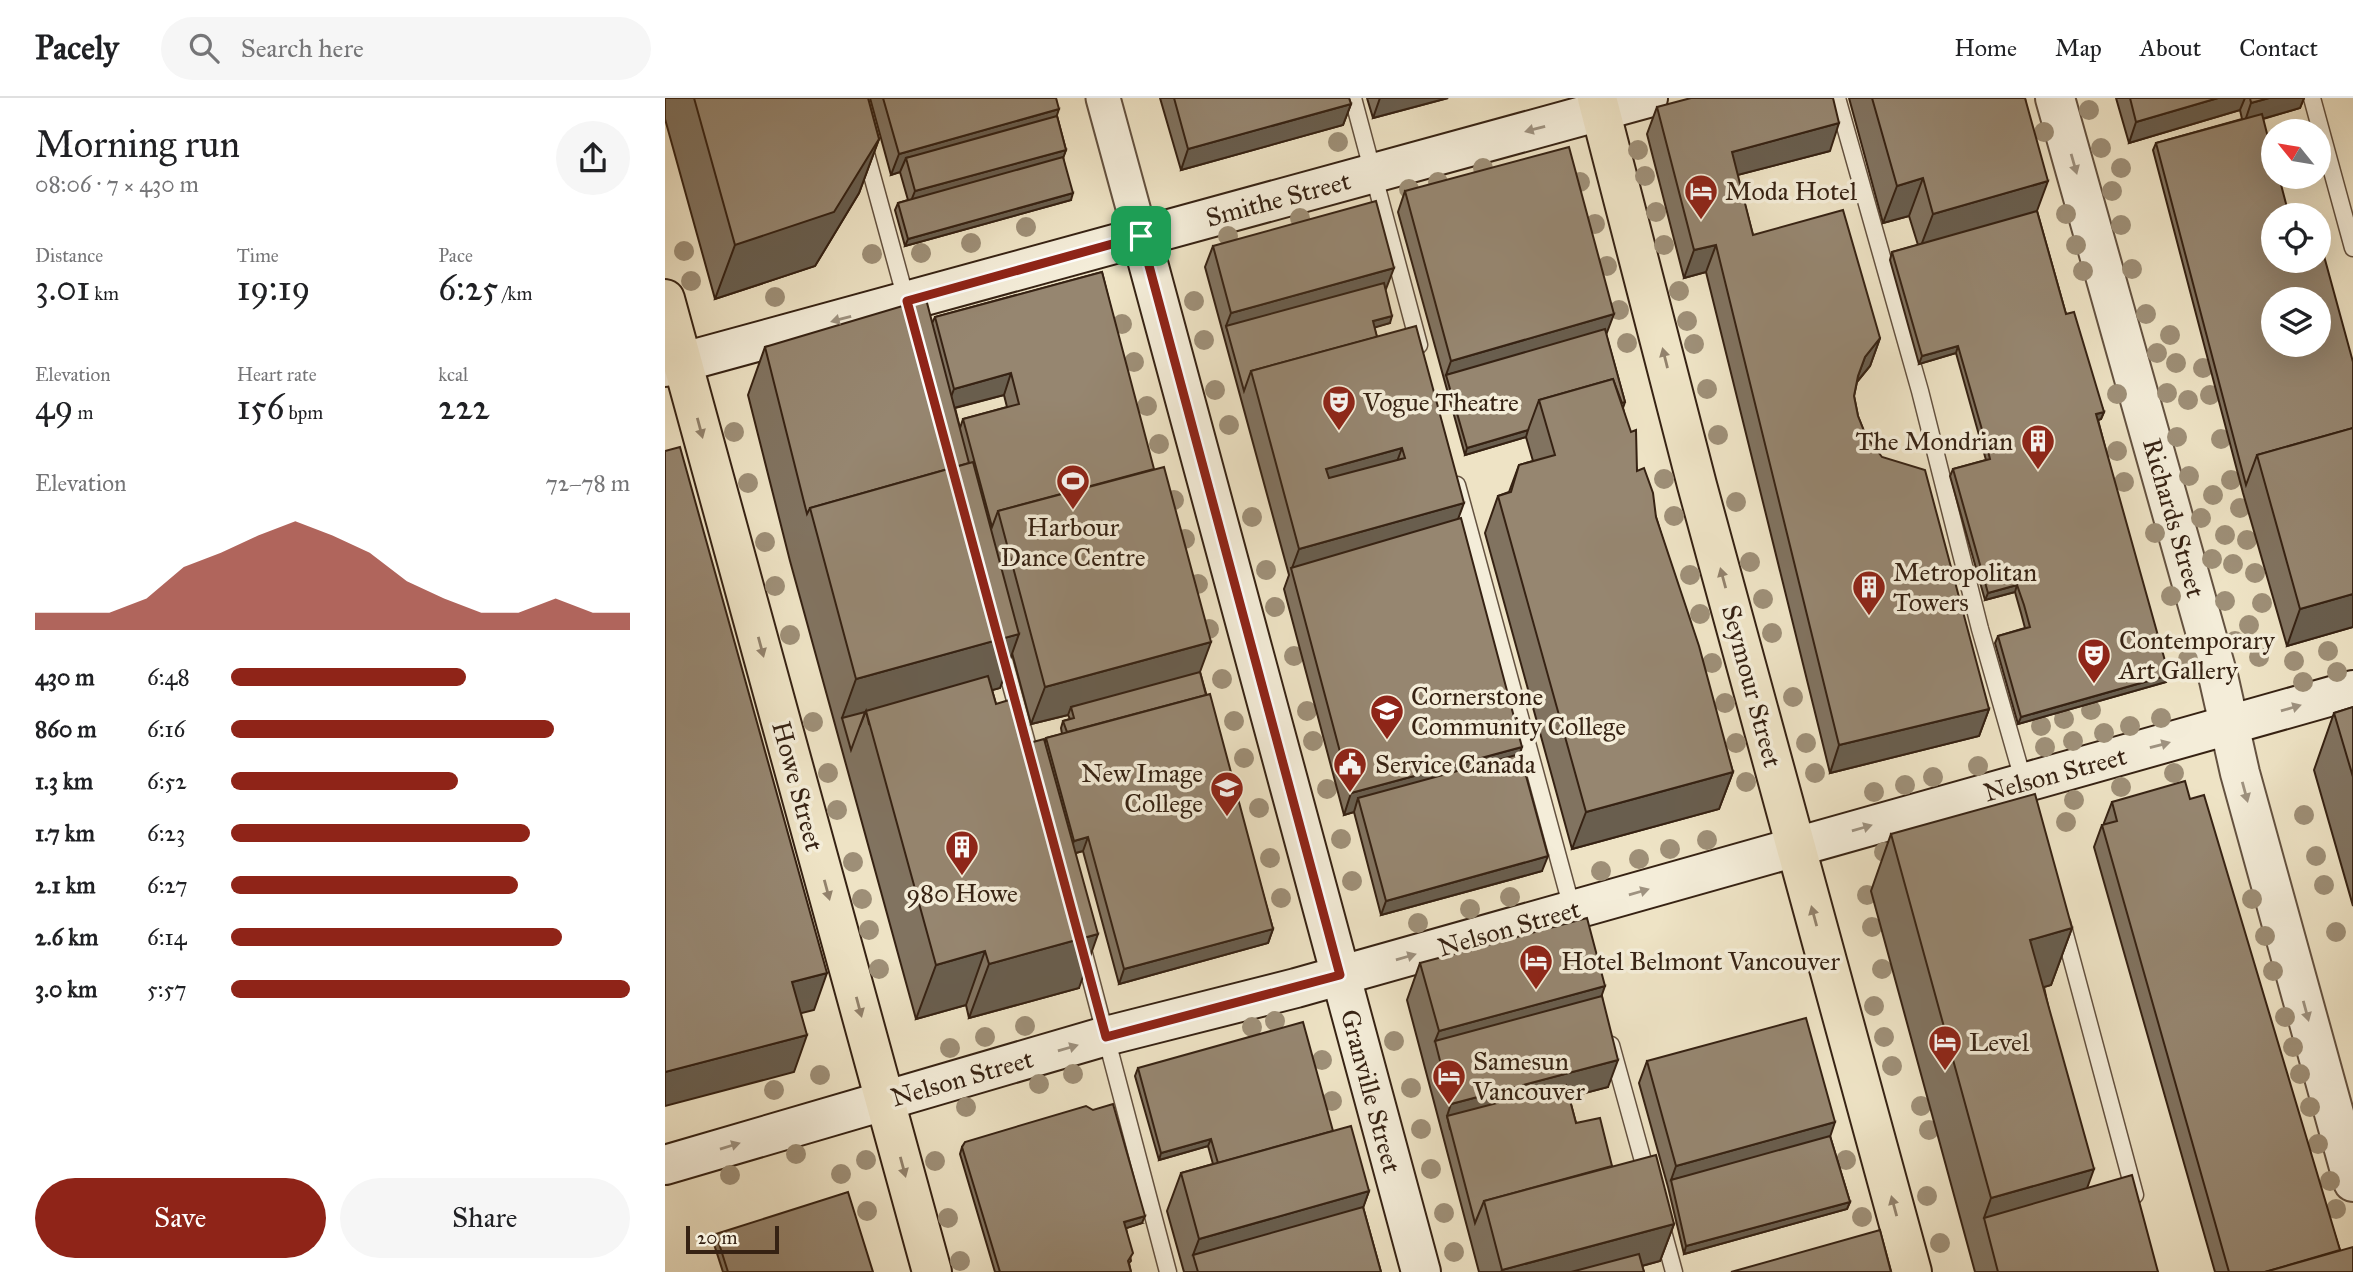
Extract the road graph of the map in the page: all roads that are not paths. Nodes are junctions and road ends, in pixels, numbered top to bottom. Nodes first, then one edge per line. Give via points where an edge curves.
1 (1103, 98) edge
2 (1353, 98) edge
3 (1648, 98) edge
4 (1837, 98) edge
5 (2055, 98) edge
6 (2312, 98) edge
7 (1599, 105) edge
8 (858, 124) edge
9 (1373, 174) junction
10 (1141, 236) junction
11 (2353, 248) edge
12 (665, 299) edge
13 (910, 312) junction
14 (1422, 357) edge
15 (674, 365) edge
16 (1454, 472) edge
17 (998, 637) edge
18 (2353, 691) edge
19 (2228, 726) junction
20 (1035, 772) edge
21 (2027, 792) junction
22 (1797, 847) junction
23 (2057, 902) edge
24 (1575, 916) junction
25 (1079, 933) edge
26 (1340, 975) junction
27 (1605, 1025) edge
28 (1106, 1037) junction
29 (885, 1101) junction
30 (665, 1166) edge
31 (2353, 1182) edge
32 (2138, 1207) edge
33 (932, 1272) edge
34 (1168, 1272) edge
35 (1421, 1272) edge
36 (1674, 1272) edge
37 (1912, 1272) edge

1 - 10 street, Granville Street
2 - 9 lane
3 - 7 main road, Smithe Street
4 - 21 lane
5 -> 19 main road, Richards Street via 2219,680
6 - 11 lane
7 -> 9 main road, Smithe Street
22 -> 7 highway, Seymour Street
8 - 13 lane
9 - 10 main road, Smithe Street
9 - 14 lane
10 - 13 main road, Smithe Street
10 - 26 main road, Granville Street
12 - 15 highway, Howe Street
13 -> 15 main road, Smithe Street
15 -> 29 highway, Howe Street
16 - 24 lane
17 - 20 lane
19 -> 18 main road, Nelson Street
21 -> 19 main road, Nelson Street
19 -> 31 main road, Richards Street
22 -> 21 main road, Nelson Street
24 -> 22 main road, Nelson Street
37 -> 22 highway, Seymour Street
23 - 32 lane
26 -> 24 main road, Nelson Street
25 - 28 lane
26 - 28 main road, Nelson Street
26 - 35 main road, Granville Street
27 - 36 lane
29 -> 28 main road, Nelson Street
28 - 34 lane
30 -> 29 main road, Nelson Street
29 -> 33 highway, Howe Street

